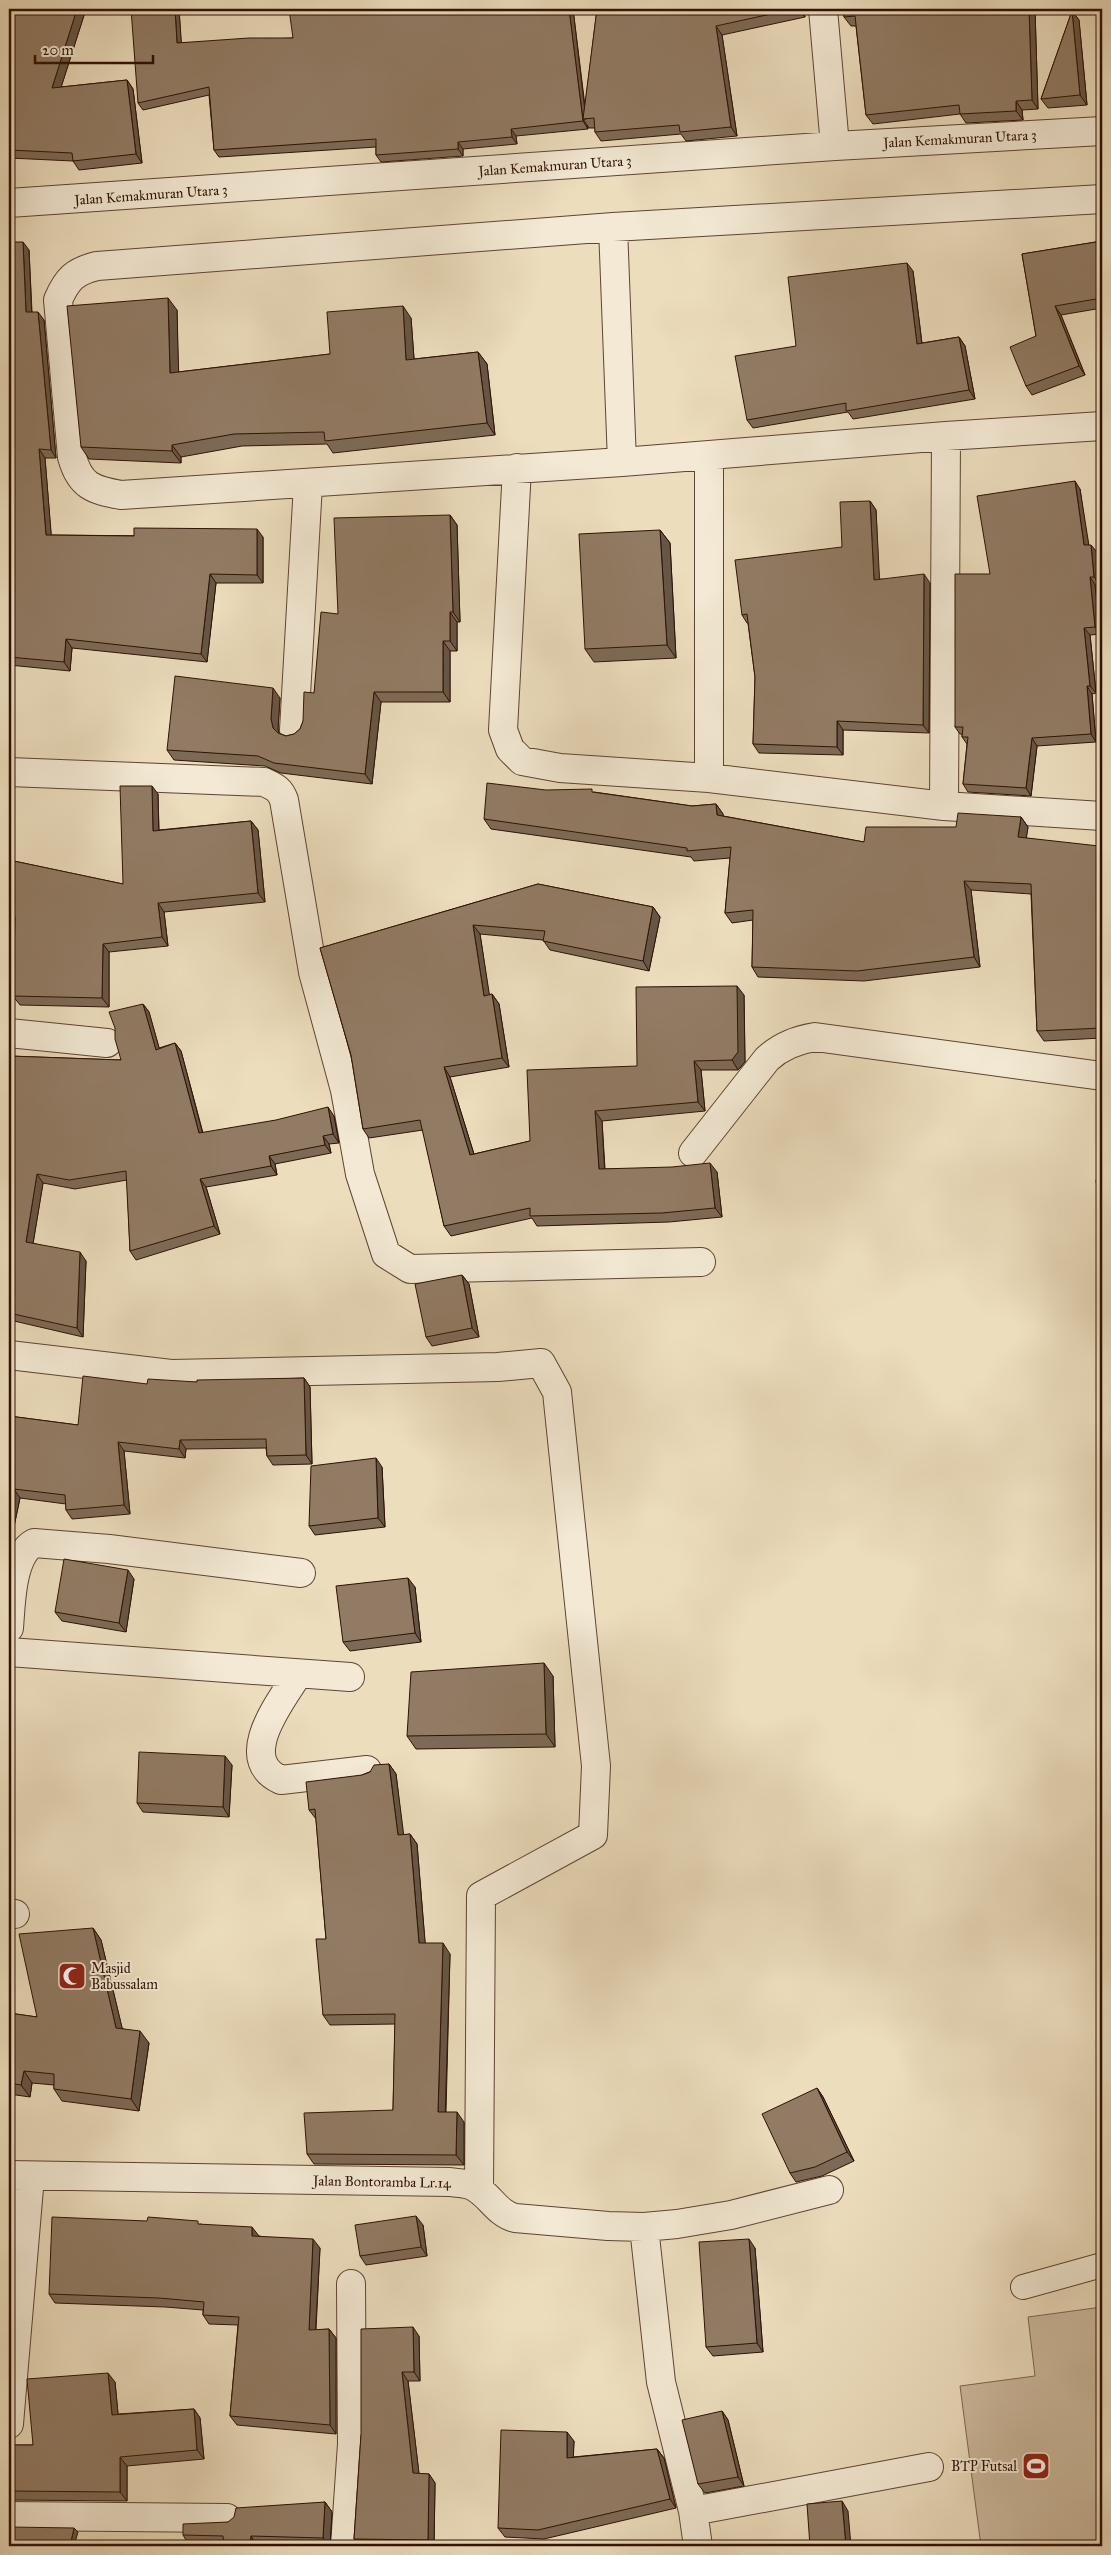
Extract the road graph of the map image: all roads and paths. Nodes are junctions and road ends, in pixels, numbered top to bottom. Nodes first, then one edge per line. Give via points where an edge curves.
1 (823, 9) edge
2 (1102, 131) edge
3 (835, 146) junction
4 (1102, 199) edge
5 (9, 203) edge
6 (613, 227) junction
7 (1102, 426) edge
8 (946, 436) junction
9 (709, 455) junction
10 (622, 462) junction
11 (517, 468) junction
12 (308, 484) junction
13 (294, 730) dead end
14 (9, 772) edge
15 (710, 778) junction
16 (944, 806) junction
17 (1102, 816) edge
18 (9, 1033) edge
19 (107, 1043) dead end
20 (1102, 1076) edge
21 (693, 1153) dead end
22 (701, 1262) dead end
23 (9, 1356) edge
24 (300, 1574) dead end
25 (9, 1628) edge
26 (9, 1652) edge
27 (298, 1674) junction
28 (350, 1678) dead end
29 (367, 1770) dead end
30 (19, 2176) edge
31 (479, 2190) junction
32 (829, 2190) dead end
33 (644, 2227) junction
34 (1102, 2265) edge
35 (351, 2284) dead end
36 (1023, 2288) dead end
37 (9, 2424) edge
38 (929, 2467) dead end
39 (693, 2511) junction
40 (9, 2516) edge
41 (227, 2518) dead end
42 (345, 2546) edge
43 (698, 2546) edge

1 - 3 street
2 - 3 street, Jalan Kemakmuran Utara 3
3 - 5 street, Jalan Kemakmuran Utara 3
4 - 6 street
6 - 10 street
6 - 12 street via 97,266 78,272 67,281 58,300 72,457 79,477 88,485 121,495
7 - 8 street
8 - 9 street
8 - 16 street
9 - 10 street
9 - 15 street
10 - 11 street
11 - 12 street
11 - 15 street via 503,730 510,749 522,761 560,768
12 - 13 street
14 - 22 street via 264,782 281,792 313,972 345,1090 360,1174 386,1254 410,1269
15 - 16 street
16 - 17 street
18 - 19 street
20 - 21 street via 815,1037 803,1039 782,1047 767,1059
23 - 31 street via 171,1374 498,1367 541,1363 557,1392 596,1766 593,1835 481,1896
24 - 25 street via 109,1549 34,1543 24,1554 14,1577
26 - 27 street
27 - 28 street
27 - 29 street via 266,1727 261,1758 269,1774 280,1780
30 - 31 street, Jalan Bontoramba Lr.14 via 450,2182
30 - 37 street
31 - 33 street, Jalan Bontoramba Lr.14 via 497,2209 516,2218
32 - 33 street, Jalan Bontoramba Lr.14 via 717,2218
33 - 39 street via 661,2382
34 - 36 lane
35 - 42 street via 352,2444
38 - 39 street
39 - 43 street
40 - 41 street

